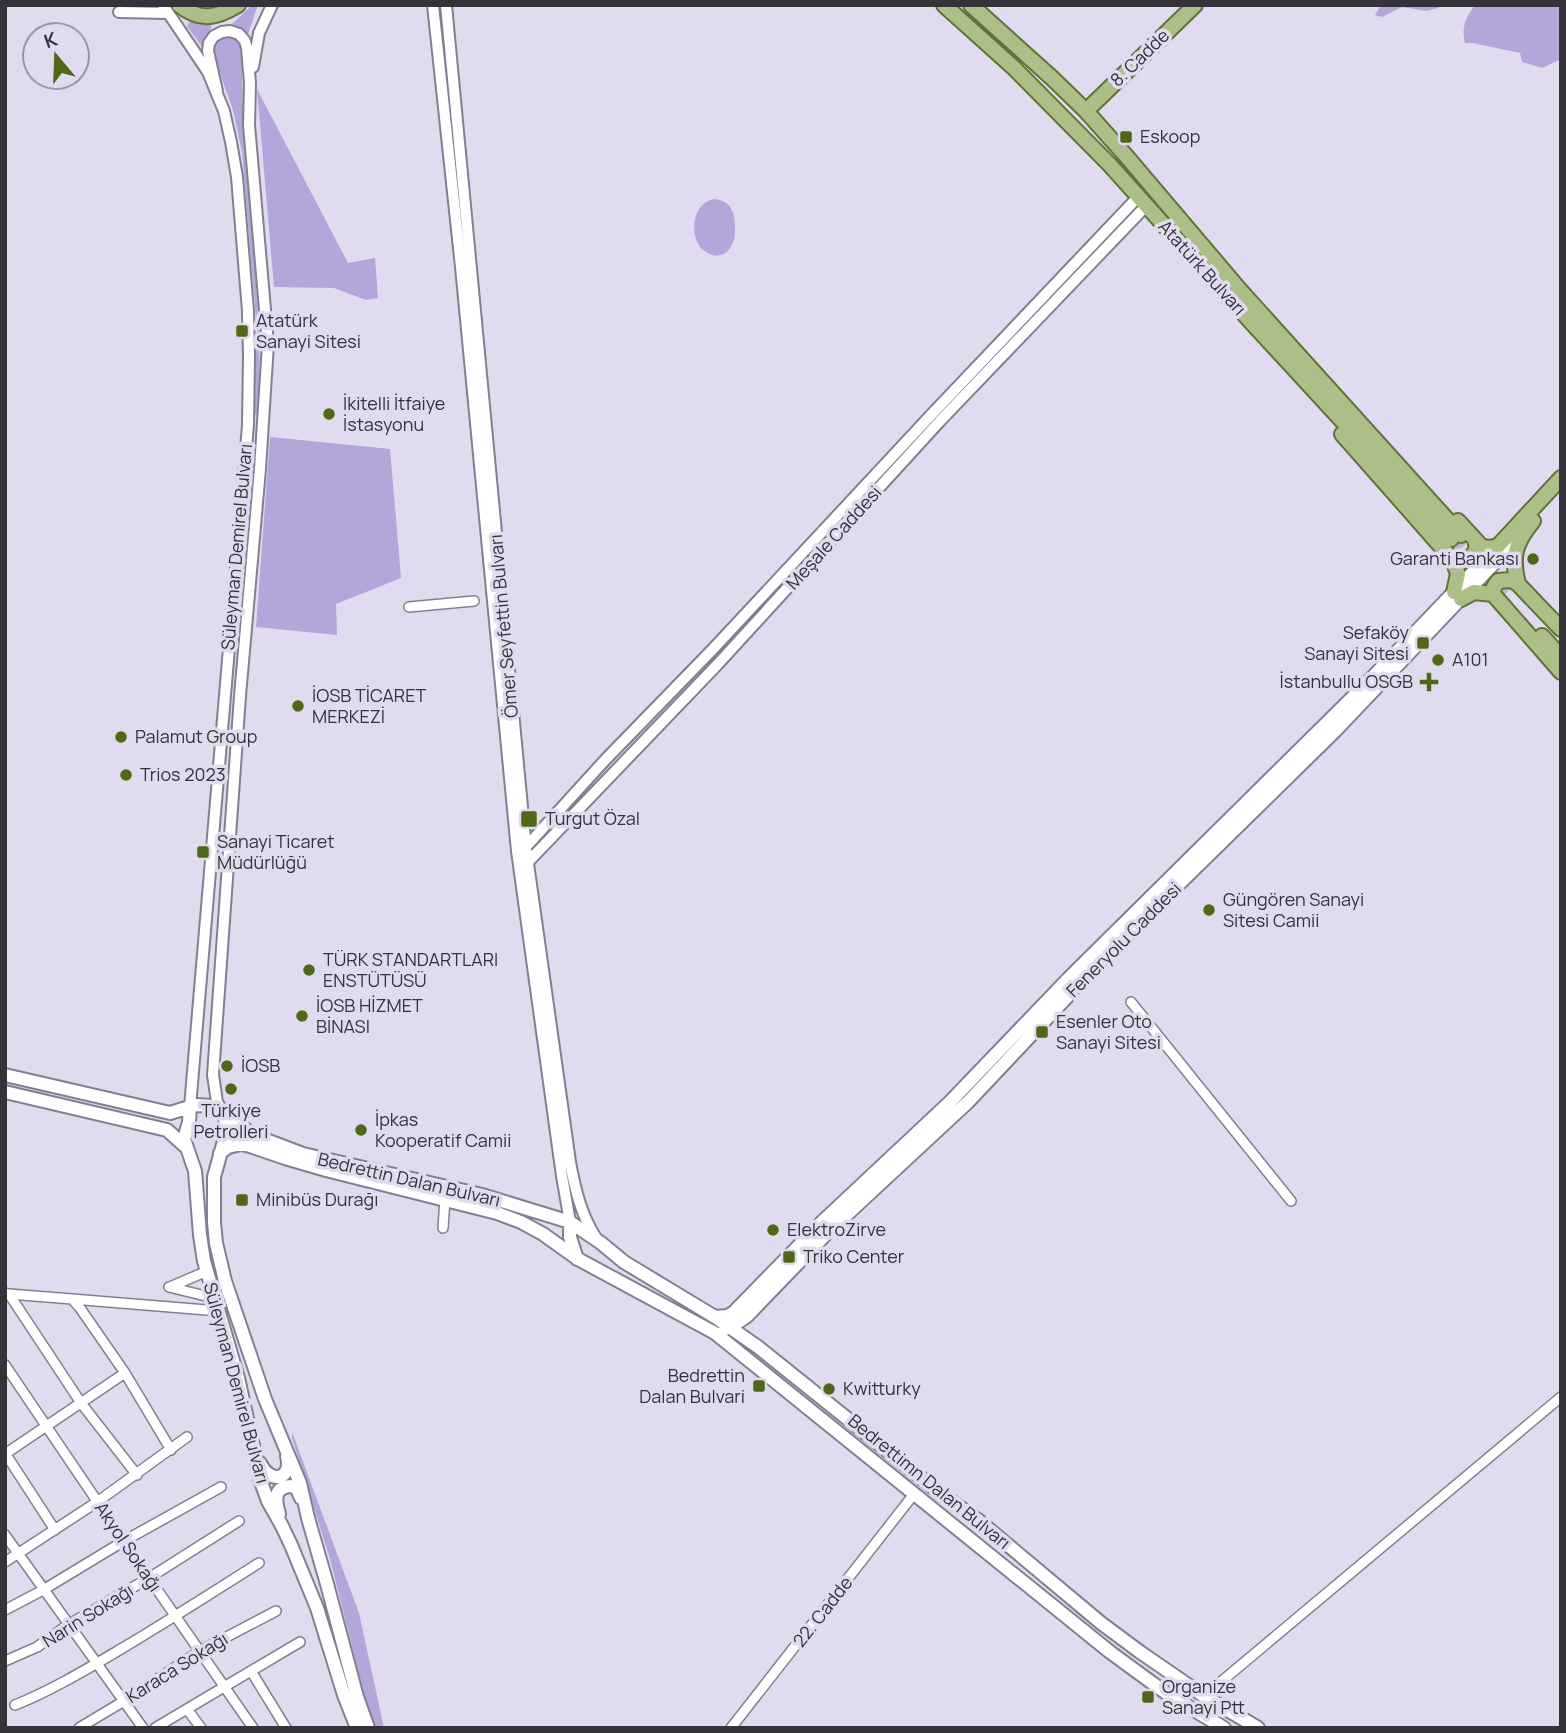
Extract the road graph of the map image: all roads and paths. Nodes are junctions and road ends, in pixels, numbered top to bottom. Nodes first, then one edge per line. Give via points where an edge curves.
1 (135, 5) edge
2 (238, 5) edge
3 (272, 5) edge
4 (433, 5) edge
5 (446, 5) edge
6 (944, 5) edge
7 (971, 5) edge
8 (1195, 5) edge
9 (170, 8) edge
10 (447, 19) junction
11 (435, 20) junction
12 (250, 83) junction
13 (217, 91) junction
14 (1086, 111) junction
15 (1160, 196) junction
16 (1142, 201) junction
17 (1252, 323) junction
18 (1561, 478) edge
19 (1561, 489) edge
20 (1522, 534) junction
21 (1462, 538) junction
22 (1498, 546) junction
23 (1452, 560) junction
24 (1507, 591) junction
25 (1458, 596) junction
26 (474, 601) dead end
27 (409, 607) dead end
28 (1561, 629) edge
29 (1561, 642) edge
30 (1561, 657) edge
31 (1561, 672) edge
32 (521, 850) junction
33 (523, 864) junction
34 (1131, 1002) dead end
35 (5, 1075) edge
36 (5, 1092) edge
37 (190, 1107) junction
38 (223, 1112) junction
39 (186, 1147) junction
40 (220, 1153) junction
41 (445, 1199) junction
42 (1291, 1201) dead end
43 (570, 1222) junction
44 (443, 1228) dead end
45 (598, 1241) junction
46 (619, 1257) junction
47 (578, 1259) junction
48 (207, 1271) junction
49 (614, 1279) junction
50 (7, 1294) edge
51 (214, 1298) junction
52 (72, 1299) junction
53 (219, 1311) junction
54 (749, 1313) junction
55 (715, 1317) junction
56 (729, 1327) junction
57 (715, 1333) junction
58 (758, 1347) junction
59 (5, 1365) edge
60 (125, 1373) junction
61 (1561, 1397) edge
62 (81, 1403) junction
63 (46, 1426) junction
64 (187, 1437) dead end
65 (283, 1442) junction
66 (171, 1450) junction
67 (253, 1450) junction
68 (5, 1453) edge
69 (137, 1475) junction
70 (221, 1487) dead end
71 (914, 1494) junction
72 (97, 1502) junction
73 (308, 1518) junction
74 (239, 1521) dead end
75 (282, 1525) junction
76 (55, 1530) junction
77 (5, 1535) edge
78 (124, 1541) junction
79 (18, 1554) junction
80 (5, 1562) edge
81 (259, 1563) dead end
82 (149, 1578) junction
83 (43, 1590) junction
84 (5, 1610) edge
85 (276, 1611) dead end
86 (176, 1616) junction
87 (68, 1625) junction
88 (300, 1642) dead end
89 (200, 1651) junction
90 (5, 1661) edge
91 (96, 1664) junction
92 (251, 1671) junction
93 (224, 1687) junction
94 (1204, 1696) junction
95 (124, 1701) junction
96 (15, 1705) dead end
97 (187, 1709) junction
98 (79, 1728) edge
99 (143, 1728) edge
100 (155, 1728) edge
101 (201, 1728) edge
102 (253, 1728) edge
103 (286, 1728) edge
104 (357, 1728) edge
105 (368, 1728) edge
106 (731, 1728) edge
107 (1224, 1728) edge
108 (1258, 1728) edge

1 - 9 street via 119,12
2 - 9 main road via 206,18
3 - 12 street via 259,33
4 - 11 street, Ömer Seyfettin Bulvarı
5 - 10 street, Ömer Seyfettin Bulvarı
6 - 16 main road, Atatürk Bulvarı via 1022,76
7 - 14 main road, Atatürk Bulvarı
8 - 14 main road, 8. Cadde
9 - 13 street, Süleyman Demirel Bulvarı
10 - 11 street
10 - 32 street, Ömer Seyfettin Bulvarı
11 - 32 street, Ömer Seyfettin Bulvarı
12 - 13 street via 245,41 239,34 222,32 214,36 208,51
12 - 38 street, Süleyman Demirel Bulvarı via 248,125 268,344 215,1037 213,1087
13 - 37 street, Süleyman Demirel Bulvarı via 237,177 249,365
14 - 15 main road, Atatürk Bulvarı
15 - 16 main road
15 - 21 main road, Atatürk Bulvarı via 1239,289 1277,321
16 - 17 main road, Atatürk Bulvarı
16 - 32 street, Meşale Caddesi via 932,414
16 - 33 street, Meşale Caddesi via 718,665
17 - 21 main road, Atatürk Bulvarı
17 - 23 main road via 1278,362
18 - 22 main road
19 - 20 main road
20 - 24 main road
20 - 25 main road, Feneryolu Caddesi
21 - 22 main road via 1485,548
21 - 23 main road via 1477,548 1464,561
22 - 25 main road, Feneryolu Caddesi
23 - 25 main road via 1458,574
24 - 25 main road
24 - 28 main road
24 - 29 main road
24 - 30 main road
24 - 31 main road
25 - 54 main road, Feneryolu Caddesi via 1337,733 1076,985 968,1102 828,1232
25 - 55 main road, Feneryolu Caddesi via 734,1312
26 - 27 street
32 - 33 street, Ömer Seyfettin Bulvarı
33 - 43 street, Ömer Seyfettin Bulvarı
33 - 45 street, Ömer Seyfettin Bulvarı via 570,1162 580,1205
34 - 42 street
35 - 37 main road via 170,1113
36 - 39 main road via 167,1130
37 - 38 main road via 209,1105
37 - 39 main road, Süleyman Demirel Bulvarı
38 - 40 main road, Süleyman Demirel Bulvarı via 227,1130
38 - 43 main road, Bedrettin Dalan Bulvarı via 253,1135 303,1154 482,1195
39 - 48 main road, Süleyman Demirel Bulvarı via 195,1171
40 - 41 main road, Bedrettin Dalan Bulvarı via 240,1144 250,1146
40 - 65 main road, Süleyman Demirel Bulvarı via 214,1177 216,1243 225,1281
41 - 44 street
41 - 47 main road, Bedrettin Dalan Bulvarı via 521,1222
43 - 45 main road, Bedrettin Dalan Bulvarı
43 - 47 main road
45 - 46 main road, Bedrettimn Dalan Bulvarı
45 - 47 main road via 600,1248 592,1262
46 - 49 main road via 606,1267
46 - 55 main road, Bedrettimn Dalan Bulvarı
47 - 49 main road, Bedrettimn Dalan Bulvarı
48 - 51 main road, Süleyman Demirel Bulvarı
48 - 51 street via 169,1287
49 - 57 main road, Bedrettimn Dalan Bulvarı
50 - 52 street
50 - 62 street
51 - 53 main road, Süleyman Demirel Bulvarı
52 - 53 street
52 - 60 street
53 - 67 main road, Süleyman Demirel Bulvarı
54 - 56 main road, Feneryolu Caddesi
54 - 58 main road via 750,1339
55 - 56 main road, Bedrettimn Dalan Bulvarı
56 - 57 main road, Feneryolu Caddesi
56 - 58 main road, Bedrettimn Dalan Bulvarı
57 - 71 main road, Bedrettimn Dalan Bulvarı
58 - 94 main road, Bedrettimn Dalan Bulvarı via 1101,1623
59 - 63 street, Akyol Sokağı
60 - 62 street
60 - 66 street
61 - 94 street
62 - 63 street
62 - 69 street
63 - 68 street
63 - 72 street, Akyol Sokağı
64 - 66 street
65 - 67 main road via 289,1466 280,1476 272,1477 263,1470
65 - 73 main road, Süleyman Demirel Bulvarı
66 - 69 street
67 - 75 main road, Süleyman Demirel Bulvarı via 268,1501
68 - 76 street
69 - 72 street
70 - 78 street
71 - 106 street, 22. Cadde
71 - 107 main road, Bedrettimn Dalan Bulvarı via 1110,1652
72 - 76 street
72 - 78 street, Akyol Sokağı
73 - 75 main road via 297,1489 288,1486 275,1499
73 - 105 main road, Süleyman Demirel Bulvarı
74 - 82 street, Narin Sokağı
75 - 104 main road, Süleyman Demirel Bulvarı via 317,1608
76 - 79 street
77 - 79 street
78 - 82 street, Akyol Sokağı
78 - 83 street
79 - 80 street
79 - 83 street
81 - 86 street
82 - 86 street, Akyol Sokağı
82 - 87 street, Narin Sokağı
83 - 84 street
83 - 87 street
85 - 89 street, Karaca Sokağı
86 - 89 street, Akyol Sokağı
86 - 91 street
87 - 90 street, Narin Sokağı via 37,1647
87 - 91 street
88 - 92 street
89 - 93 street, Akyol Sokağı
89 - 95 street, Karaca Sokağı
91 - 95 street
91 - 96 street
92 - 93 street
92 - 103 street
93 - 97 street
93 - 102 street, Akyol Sokağı
94 - 108 main road, Bedrettimn Dalan Bulvarı
95 - 98 street, Karaca Sokağı
95 - 99 street
97 - 100 street
97 - 101 street

